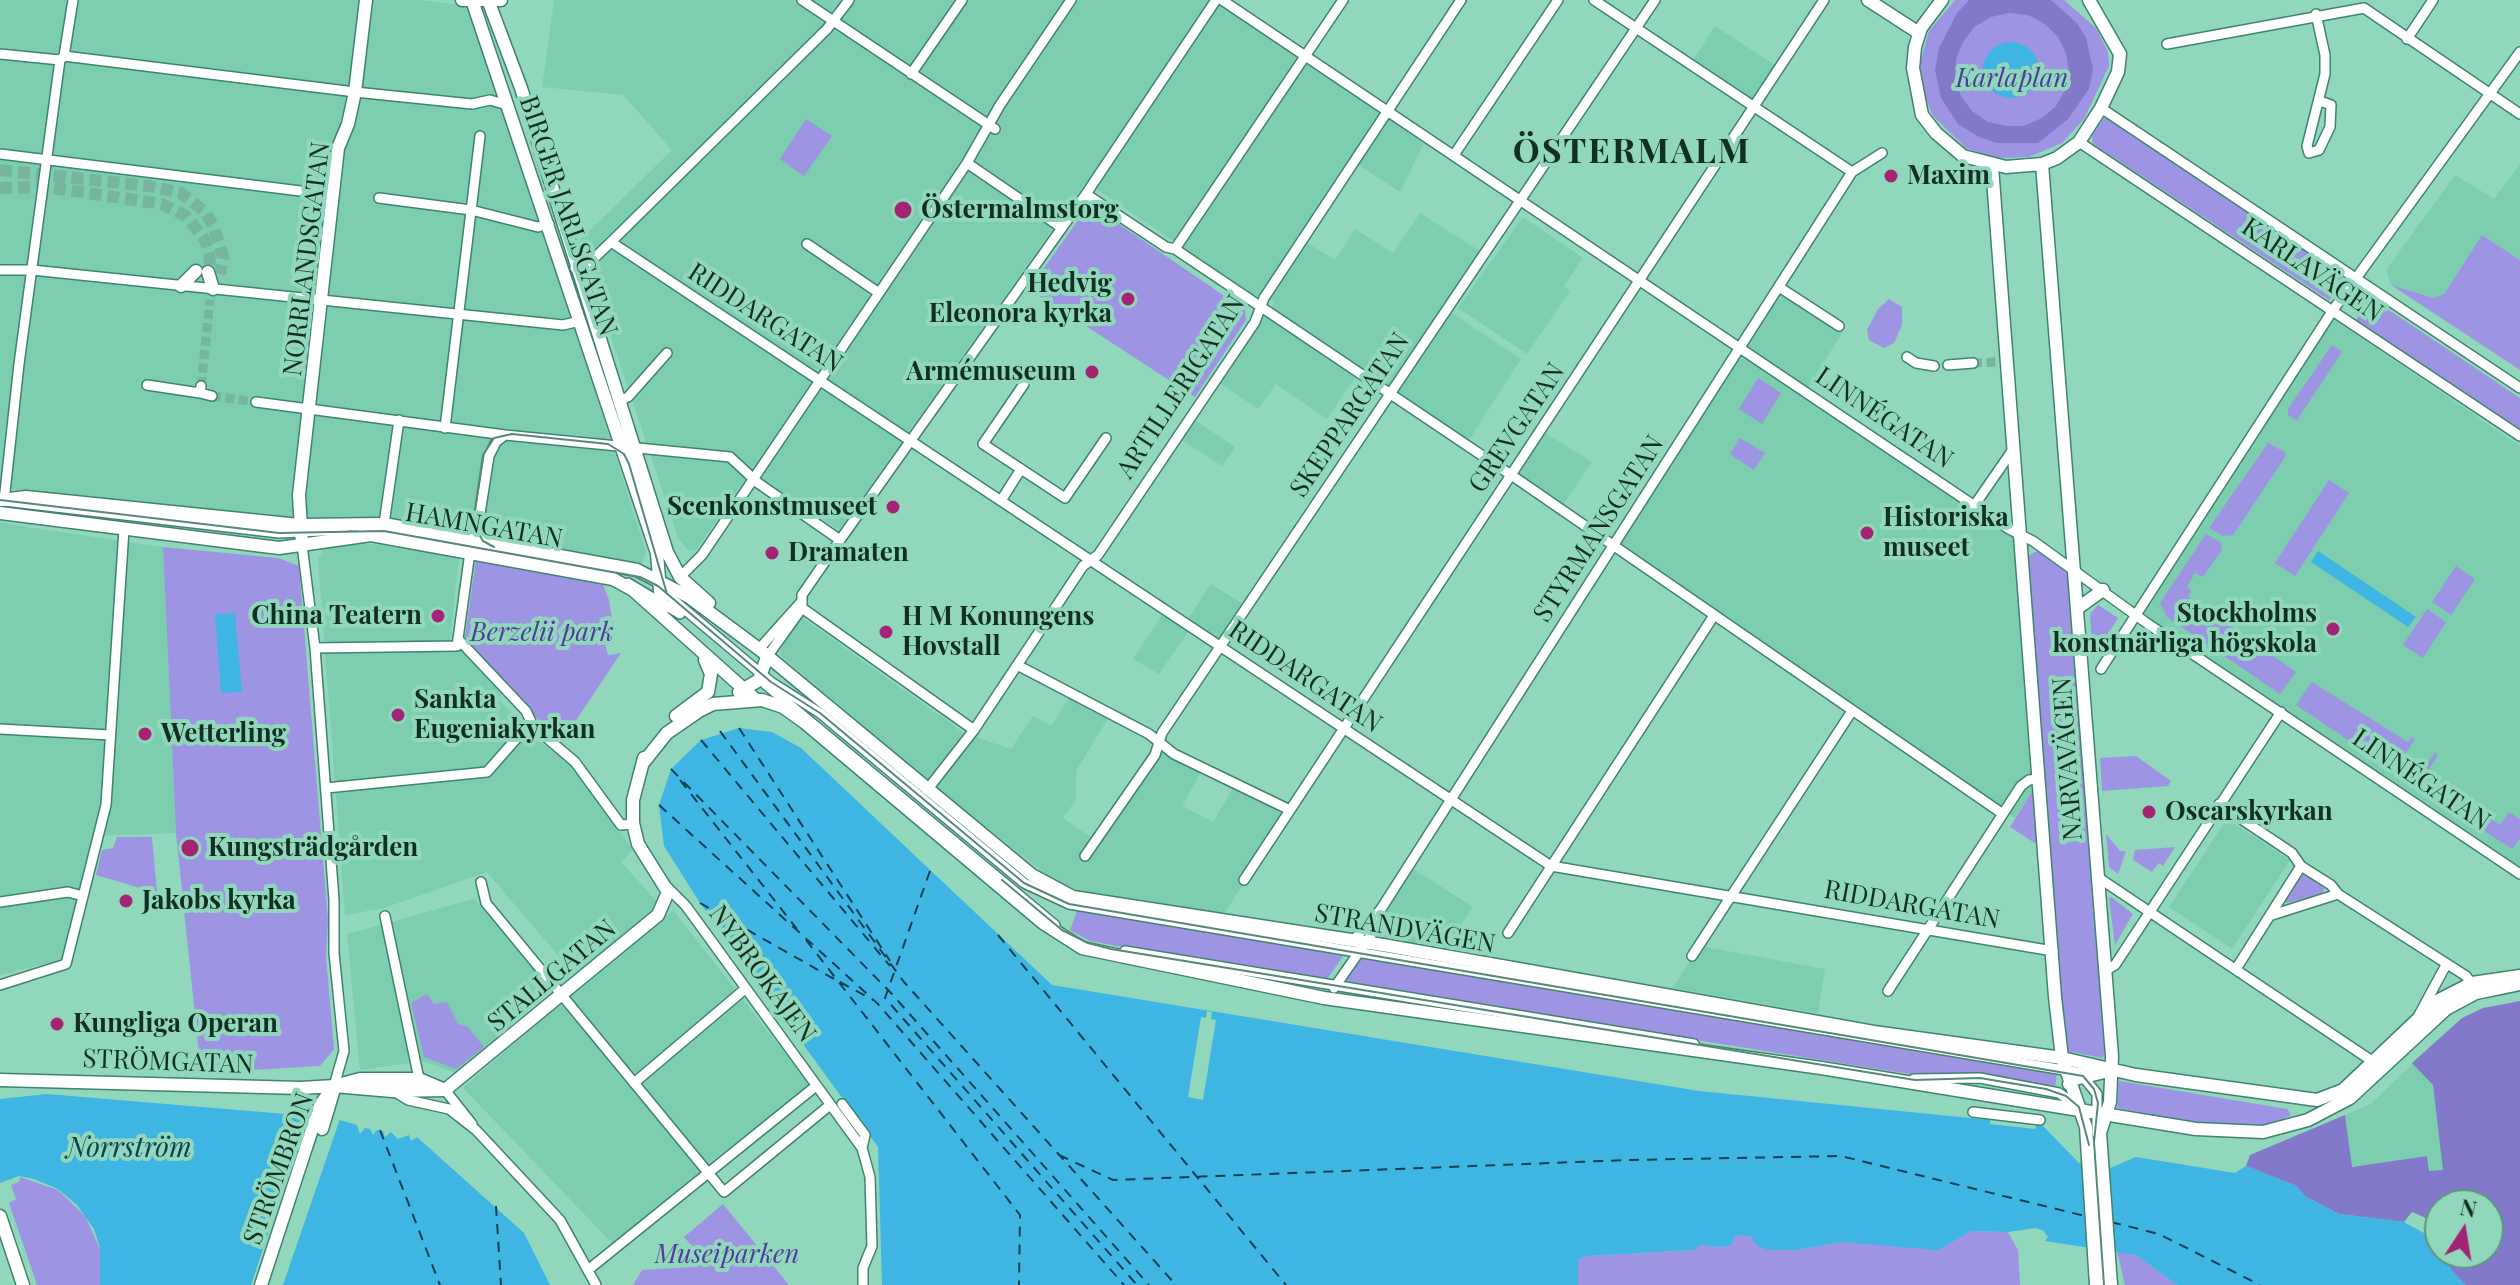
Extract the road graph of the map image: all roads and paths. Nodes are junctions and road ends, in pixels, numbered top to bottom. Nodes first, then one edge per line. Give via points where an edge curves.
1 (73, 0) edge
2 (366, 0) edge
3 (802, 0) edge
4 (849, 0) edge
5 (962, 0) edge
6 (1071, 0) edge
7 (1216, 0) edge
8 (1222, 0) edge
9 (1343, 0) edge
10 (1461, 0) edge
11 (1558, 0) edge
12 (1594, 0) edge
13 (1655, 0) edge
14 (1824, 0) edge
15 (1868, 0) edge
16 (1942, 0) edge
17 (2089, 0) edge
18 (2433, 0) edge
19 (480, 1) edge
20 (2364, 4) edge
21 (2316, 14) junction
22 (833, 21) junction
23 (1636, 28) junction
24 (1919, 33) junction
25 (2407, 39) junction
26 (2167, 44) dead end
27 (2520, 52) edge
28 (0, 54) edge
29 (1305, 56) junction
30 (62, 58) junction
31 (911, 74) junction
32 (355, 92) junction
33 (2490, 95) junction
34 (2320, 101) junction
35 (507, 105) junction
36 (1753, 107) junction
37 (2101, 108) junction
38 (1387, 111) junction
39 (2520, 114) edge
40 (993, 128) junction
41 (480, 136) dead end
42 (2079, 142) junction
43 (1882, 153) dead end
44 (0, 154) edge
45 (1454, 155) junction
46 (48, 161) junction
47 (967, 163) junction
48 (2042, 164) junction
49 (1992, 166) junction
50 (1852, 172) junction
51 (1086, 194) junction
52 (333, 195) junction
53 (379, 198) dead end
54 (1522, 201) junction
55 (471, 210) junction
56 (549, 224) junction
57 (1062, 228) junction
58 (611, 242) junction
59 (807, 244) dead end
60 (1175, 249) junction
61 (575, 268) junction
62 (0, 270) edge
63 (32, 270) junction
64 (2357, 279) junction
65 (1640, 281) junction
66 (181, 286) junction
67 (1779, 287) junction
68 (879, 293) junction
69 (212, 295) junction
70 (322, 301) junction
71 (1260, 308) junction
72 (2333, 310) junction
73 (458, 314) junction
74 (580, 321) junction
75 (1839, 326) dead end
76 (1740, 348) junction
77 (667, 353) dead end
78 (1907, 357) dead end
79 (1973, 363) tunnel mouth
80 (1948, 365) dead end
81 (1934, 366) dead end
82 (819, 380) junction
83 (1024, 384) dead end
84 (147, 385) dead end
85 (2520, 388) edge
86 (1390, 395) junction
87 (212, 396) tunnel mouth
88 (619, 401) junction
89 (256, 402) tunnel mouth
90 (310, 410) junction
91 (399, 420) junction
92 (445, 427) junction
93 (505, 435) junction
94 (2520, 436) edge
95 (1106, 438) dead end
96 (910, 440) junction
97 (629, 446) junction
98 (2014, 448) junction
99 (1021, 469) junction
100 (1511, 476) junction
101 (753, 479) junction
102 (1002, 499) junction
103 (1974, 506) junction
104 (1, 507) edge
105 (384, 524) junction
106 (0, 528) edge
107 (124, 529) junction
108 (651, 533) junction
109 (300, 536) junction
110 (2021, 536) junction
111 (840, 540) junction
112 (483, 541) junction
113 (1614, 545) junction
114 (470, 552) junction
115 (1091, 561) junction
116 (637, 570) junction
117 (2075, 570) junction
118 (680, 577) junction
119 (2103, 590) junction
120 (661, 598) junction
121 (802, 605) junction
122 (2078, 608) junction
123 (2136, 614) junction
124 (1713, 617) junction
125 (458, 642) junction
126 (1221, 646) junction
127 (315, 648) junction
128 (763, 653) junction
129 (703, 656) junction
130 (1019, 666) junction
131 (2101, 669) dead end
132 (761, 677) junction
133 (742, 690) junction
134 (755, 699) junction
135 (713, 704) junction
136 (1852, 711) junction
137 (2281, 712) junction
138 (531, 722) junction
139 (0, 729) edge
140 (974, 730) junction
141 (1343, 730) junction
142 (110, 735) junction
143 (1158, 740) junction
144 (643, 763) junction
145 (2039, 779) junction
146 (326, 788) junction
147 (927, 790) junction
148 (1450, 801) junction
149 (2219, 804) junction
150 (1290, 810) junction
151 (2003, 814) junction
152 (633, 824) junction
153 (1085, 856) dead end
154 (1551, 866) junction
155 (2301, 866) junction
156 (2520, 874) edge
157 (2099, 878) junction
158 (1244, 880) dead end
159 (481, 882) dead end
160 (664, 884) junction
161 (2338, 894) junction
162 (83, 896) junction
163 (1731, 896) junction
164 (0, 902) edge
165 (2150, 912) junction
166 (2272, 915) junction
167 (385, 916) dead end
168 (1929, 930) junction
169 (1508, 933) dead end
170 (1359, 946) junction
171 (2053, 951) junction
172 (1692, 956) dead end
173 (2446, 965) junction
174 (2236, 969) junction
175 (2106, 970) junction
176 (1232, 976) junction
177 (2520, 976) edge
178 (2520, 984) edge
179 (0, 985) edge
180 (1335, 987) junction
181 (2474, 988) junction
182 (745, 989) junction
183 (1888, 991) dead end
184 (562, 997) junction
185 (2417, 1018) junction
186 (2377, 1065) junction
187 (2113, 1070) junction
188 (2072, 1072) junction
189 (419, 1079) junction
190 (0, 1080) edge
191 (634, 1083) junction
192 (334, 1086) junction
193 (816, 1086) junction
194 (445, 1090) junction
195 (392, 1091) junction
196 (2284, 1098) junction
197 (842, 1104) dead end
198 (830, 1105) junction
199 (2079, 1107) junction
200 (2103, 1111) junction
201 (1973, 1112) dead end
202 (322, 1117) junction
203 (2040, 1120) dead end
204 (2293, 1125) junction
205 (476, 1130) junction
206 (862, 1148) junction
207 (2095, 1161) junction
208 (709, 1174) junction
209 (0, 1216) edge
210 (2102, 1249) junction
211 (588, 1270) junction
212 (23, 1285) edge
213 (261, 1285) edge
214 (269, 1285) edge
215 (596, 1285) edge
216 (863, 1285) edge
217 (2100, 1285) edge
218 (2111, 1285) edge

1 - 30 street
2 - 32 street, NORRLANDSGATAN
3 - 22 street
4 - 22 street
5 - 31 street
6 - 40 street via 1000,105
7 - 51 street
8 - 29 street, LINNÉGATAN
9 - 29 street
10 - 38 street, ARTILLERIGATAN
11 - 45 street
12 - 23 street
13 - 23 street, SKEPPARGATAN
14 - 36 street, GREVGATAN
15 - 24 street
16 - 24 street
17 - 37 street via 2120,54 2118,72
18 - 25 street
19 - 35 street, BIRGER JARLSGATAN
19 - 61 street, BIRGER JARLSGATAN via 521,88
19 - 97 street, BIRGER JARLSGATAN
20 - 21 street
20 - 25 street
21 - 26 street
21 - 34 street via 2325,55
22 - 31 street
22 - 58 street
23 - 36 street
23 - 54 street, SKEPPARGATAN
24 - 49 street via 1913,68 1922,115 1948,146
25 - 33 street
27 - 33 street
28 - 30 street
29 - 38 street, LINNÉGATAN
29 - 60 street
30 - 32 street
30 - 46 street
31 - 40 street
32 - 35 street
32 - 52 street, NORRLANDSGATAN via 338,148
33 - 39 street
33 - 64 street
34 - 34 street via 2307,146 2309,153 2319,150 2330,127 2331,105
35 - 56 street, BIRGER JARLSGATAN
36 - 50 street
36 - 65 street, GREVGATAN
37 - 42 street
37 - 64 street, KARLAVÄGEN
38 - 45 street, LINNÉGATAN
38 - 71 street, ARTILLERIGATAN
40 - 47 street
41 - 55 street
42 - 48 street
42 - 72 street, KARLAVÄGEN
43 - 50 street
44 - 46 street
45 - 54 street, LINNÉGATAN
46 - 52 street
46 - 63 street
47 - 57 street
47 - 68 street
48 - 49 street
48 - 117 street, NARVAVÄGEN
49 - 98 street, NARVAVÄGEN via 2001,361
50 - 67 street, STYRMANSGATAN
51 - 57 street
51 - 60 street
52 - 70 street, NORRLANDSGATAN
53 - 55 street
54 - 65 street, LINNÉGATAN
54 - 86 street, SKEPPARGATAN
55 - 56 street via 538,227
55 - 73 street
56 - 74 street, BIRGER JARLSGATAN
57 - 96 street
58 - 61 street via 588,264
58 - 82 street, RIDDARGATAN
59 - 68 street
60 - 71 street
61 - 88 street, BIRGER JARLSGATAN
62 - 63 street
63 - 66 street
63 - 104 street
64 - 72 street
64 - 85 street, KARLAVÄGEN
65 - 76 street, LINNÉGATAN
65 - 100 street, GREVGATAN
66 - 69 street
66 - 69 street via 208,272
67 - 75 street
67 - 76 street, STYRMANSGATAN
68 - 82 street
69 - 70 street
70 - 73 street
70 - 90 street, NORRLANDSGATAN
71 - 86 street
71 - 115 street, ARTILLERIGATAN
72 - 94 street, KARLAVÄGEN
72 - 123 street
73 - 74 street via 563,325
73 - 92 street
74 - 97 street, BIRGER JARLSGATAN
76 - 103 street, LINNÉGATAN
76 - 113 street, STYRMANSGATAN
77 - 88 street
78 - 81 street
79 - 80 street
82 - 96 street, RIDDARGATAN
82 - 101 street
83 - 99 street via 983,444
84 - 87 street via 201,389
86 - 100 street
86 - 126 street, SKEPPARGATAN
88 - 97 street, BIRGER JARLSGATAN
89 - 90 street
90 - 91 street
90 - 109 street, NORRLANDSGATAN via 299,495
91 - 92 street
91 - 105 street
92 - 93 street
93 - 97 street
93 - 112 street via 489,456 479,520
95 - 99 street via 1065,498
96 - 102 street, RIDDARGATAN
96 - 111 street
97 - 101 street via 730,457
97 - 108 street, BIRGER JARLSGATAN
97 - 118 street, BIRGER JARLSGATAN
98 - 103 street
98 - 110 street, NARVAVÄGEN
99 - 102 street
100 - 113 street
100 - 141 street, GREVGATAN
101 - 111 street
101 - 118 street via 693,568
102 - 115 street, RIDDARGATAN
103 - 110 street, LINNÉGATAN
104 - 106 street
104 - 107 street, HAMNGATAN
104 - 109 street, HAMNGATAN via 26,497
105 - 109 street, HAMNGATAN via 322,525
105 - 112 street, HAMNGATAN
107 - 109 street, HAMNGATAN via 270,547
107 - 142 street
108 - 116 street via 650,560
108 - 120 street, BIRGER JARLSGATAN
109 - 114 street, HAMNGATAN via 324,540 371,535
109 - 120 street, HAMNGATAN via 358,529 462,542 629,574
109 - 127 street
110 - 117 street, LINNÉGATAN
110 - 145 street, NARVAVÄGEN
111 - 121 street via 802,595
112 - 116 street, HAMNGATAN via 493,547
113 - 124 street
113 - 148 street, STYRMANSGATAN
114 - 120 street, HAMNGATAN via 613,579
114 - 125 street
115 - 126 street, RIDDARGATAN
115 - 130 street, ARTILLERIGATAN
116 - 120 street, HAMNGATAN
117 - 119 street, LINNÉGATAN
117 - 122 street, NARVAVÄGEN
118 - 128 street
119 - 122 street
119 - 123 street, LINNÉGATAN
120 - 128 street via 689,597
120 - 129 street
120 - 132 street
120 - 132 street, HAMNGATAN
121 - 128 street
121 - 140 street
122 - 157 street, NARVAVÄGEN
123 - 131 street
123 - 137 street, LINNÉGATAN
124 - 136 street
124 - 154 street
125 - 127 street
125 - 138 street
126 - 141 street, RIDDARGATAN
126 - 143 street, SKEPPARGATAN
127 - 146 street
128 - 132 street
128 - 147 street, STRANDVÄGEN
129 - 133 street
129 - 144 street via 711,674 707,695 664,726
130 - 140 street, ARTILLERIGATAN
130 - 143 street
132 - 133 street
132 - 170 street, STRANDVÄGEN via 820,713 1024,883 1049,897
132 - 180 street, STRANDVÄGEN via 1053,924 1075,937 1111,949
133 - 134 street
133 - 135 street
134 - 135 street
134 - 176 street, STRANDVÄGEN via 783,707 804,722 1059,935 1107,955
135 - 144 street via 676,726
136 - 151 street
136 - 163 street
137 - 149 street
137 - 156 street, LINNÉGATAN
138 - 146 street via 487,772
138 - 152 street via 575,762 621,825
139 - 142 street
140 - 147 street, ARTILLERIGATAN
141 - 148 street, RIDDARGATAN
141 - 150 street, GREVGATAN
142 - 162 street via 106,805
143 - 150 street via 1174,754
143 - 153 street, SKEPPARGATAN via 1155,755
144 - 152 street
145 - 151 street via 2021,786
145 - 171 street, NARVAVÄGEN
146 - 192 street via 344,1051
147 - 170 street, STRANDVÄGEN via 1062,893
148 - 154 street, RIDDARGATAN
148 - 170 street, STYRMANSGATAN via 1381,909 1378,924
149 - 155 street via 2292,853
149 - 165 street
150 - 158 street, GREVGATAN
151 - 168 street
152 - 160 street, NYBROKAJEN via 638,844
154 - 163 street, RIDDARGATAN
154 - 169 street
155 - 161 street
155 - 166 street
157 - 165 street
157 - 175 street, NARVAVÄGEN
159 - 184 street via 486,903
160 - 182 street, NYBROKAJEN
160 - 184 street, STALLGATAN via 668,892 658,915
161 - 166 street
161 - 173 street
162 - 164 street via 68,892
162 - 179 street via 66,964
163 - 168 street, RIDDARGATAN
163 - 172 street
165 - 174 street
165 - 175 street via 2115,965
166 - 174 street
167 - 189 street
168 - 171 street, RIDDARGATAN
168 - 183 street
170 - 180 street, STYRMANSGATAN
170 - 188 street, STRANDVÄGEN via 1874,1032
171 - 188 street, NARVAVÄGEN
173 - 181 street
173 - 185 street, STRANDVÄGEN
174 - 186 street
175 - 187 street, NARVAVÄGEN
176 - 180 street, STRANDVÄGEN via 1326,991
176 - 199 street, STRANDVÄGEN via 1324,998
177 - 181 street, STRANDVÄGEN
178 - 181 street, STRANDVÄGEN
180 - 199 street, STRANDVÄGEN via 1915,1080 1980,1078 2059,1093
181 - 185 street, STRANDVÄGEN via 2437,1001
181 - 186 street, STRANDVÄGEN
182 - 191 street
182 - 193 street, NYBROKAJEN
184 - 191 street
184 - 194 street, STALLGATAN
185 - 186 street, STRANDVÄGEN
186 - 196 street, STRANDVÄGEN via 2330,1097
186 - 204 street, STRANDVÄGEN via 2350,1098
187 - 188 street, STRANDVÄGEN
187 - 188 street, STRANDVÄGEN via 2098,1075
187 - 196 street, STRANDVÄGEN
187 - 200 street, NARVAVÄGEN
188 - 199 street, NARVAVÄGEN
188 - 200 street via 2097,1094
189 - 192 street via 360,1079
189 - 194 street
190 - 192 street, STRÖMGATAN
191 - 208 street
192 - 195 street
192 - 202 street, STRÖMBRON
193 - 198 street, NYBROKAJEN
193 - 208 street
194 - 195 street
194 - 205 street
195 - 205 street via 408,1100 445,1106
196 - 204 street via 2296,1108
197 - 206 street, NYBROKAJEN via 865,1135
198 - 206 street, NYBROKAJEN
198 - 208 street via 724,1192
199 - 200 street, STRANDVÄGEN
199 - 207 street, NARVAVÄGEN
200 - 204 street, STRANDVÄGEN via 2235,1134
200 - 207 street, NARVAVÄGEN
201 - 203 street
202 - 213 street, STRÖMBRON
202 - 214 street, STRÖMBRON
205 - 211 street via 560,1220
206 - 216 street, NYBROKAJEN via 870,1177 872,1246
207 - 210 street
208 - 211 street
209 - 212 street
210 - 217 street
210 - 218 street
211 - 215 street

